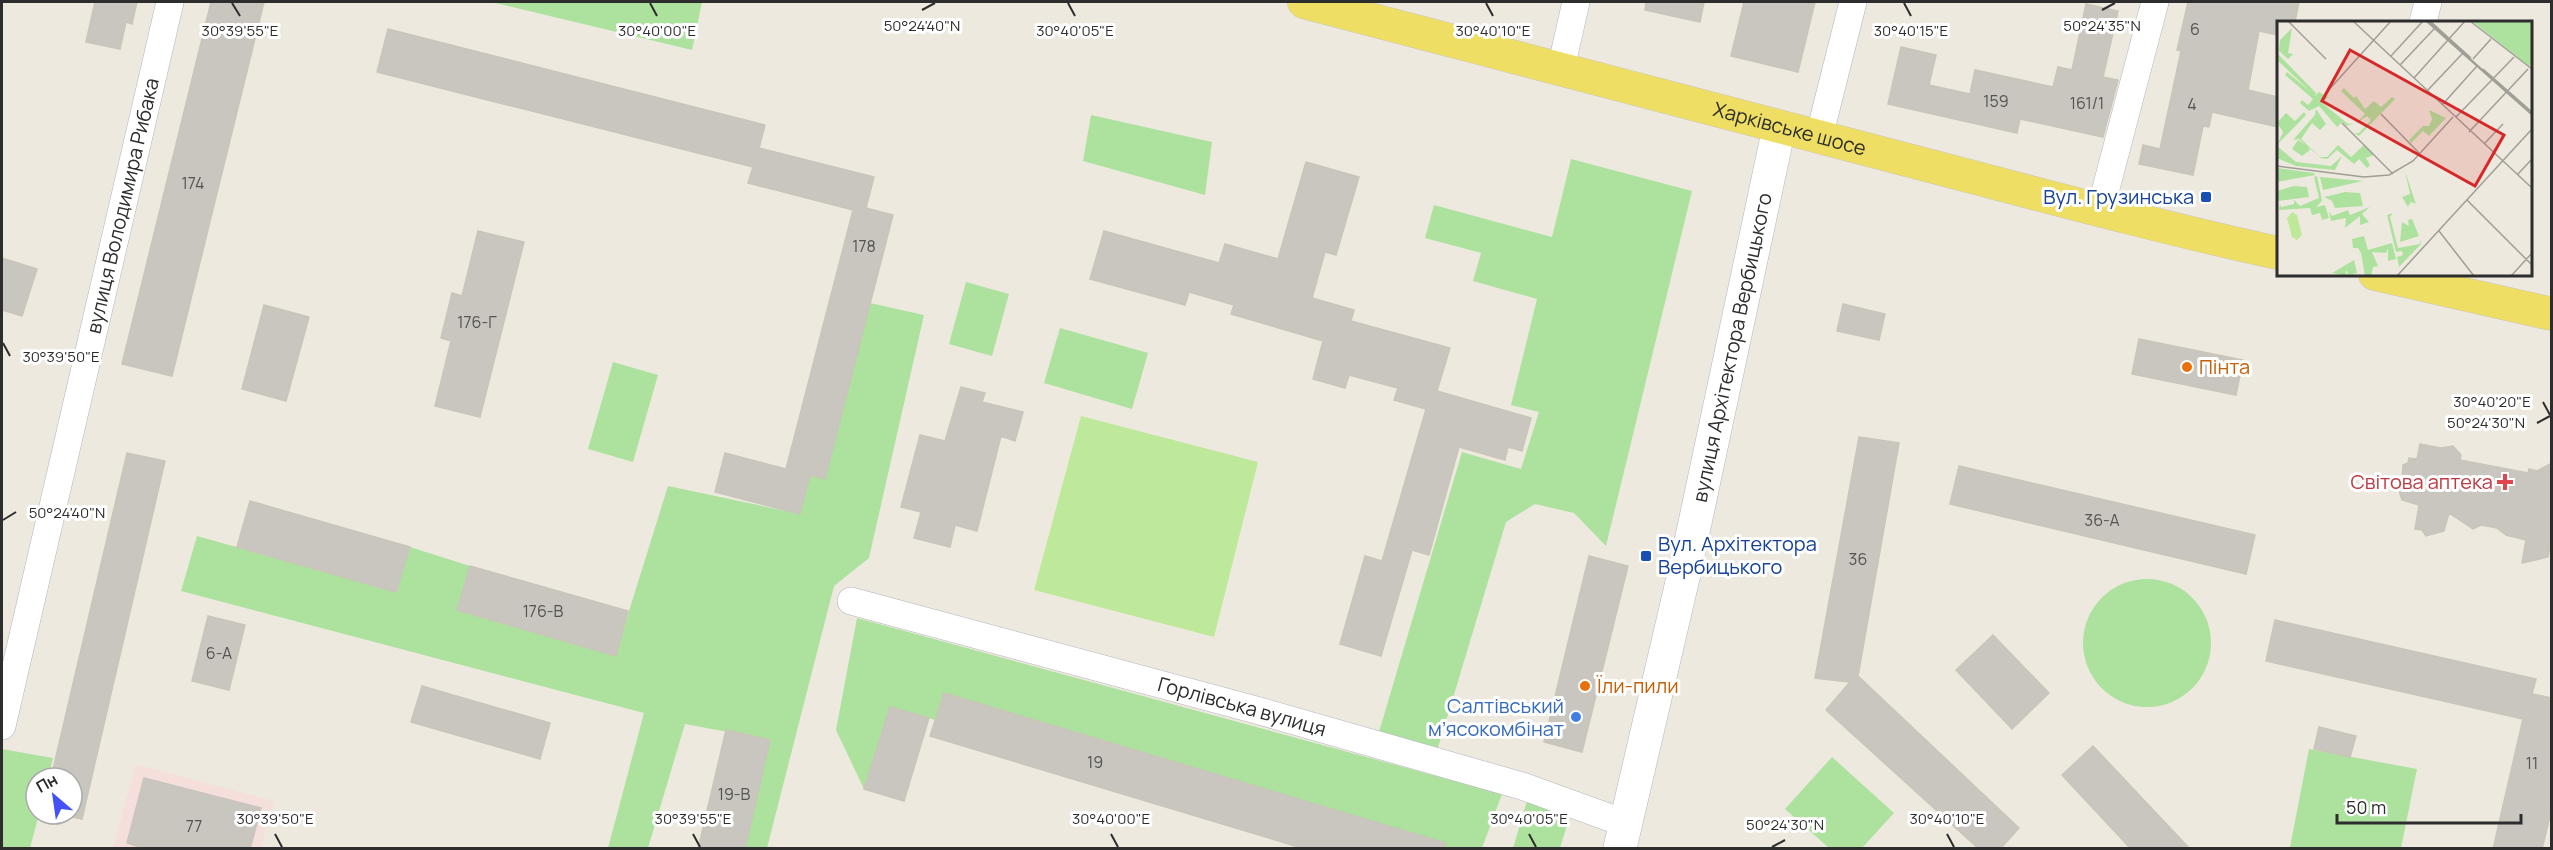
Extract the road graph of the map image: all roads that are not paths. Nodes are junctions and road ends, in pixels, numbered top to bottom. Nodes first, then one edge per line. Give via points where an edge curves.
1 (170, 2) edge
2 (1304, 2) edge
3 (1576, 2) edge
4 (1853, 2) edge
5 (2155, 2) edge
6 (2428, 2) edge
7 (2423, 21) edge
8 (1561, 68) junction
9 (1779, 128) junction
10 (1819, 137) junction
11 (2100, 211) junction
12 (2277, 253) edge
13 (2383, 276) edge
14 (2552, 314) edge
15 (851, 601) dead end
16 (2, 726) edge
17 (1624, 836) edge

1 - 16 street, вулиця Володимира Рибака
2 - 8 main road, Харківське шосе
3 - 8 street
4 - 10 street
5 - 11 street
6 - 7 street
8 - 9 main road, Харківське шосе
9 - 10 main road, Харківське шосе
9 - 17 street, вулиця Архітектора Вербицького
10 - 11 main road, Харківське шосе
11 - 12 main road, Харківське шосе
13 - 14 main road
15 - 17 street, Горлівська вулиця via 1522,786

